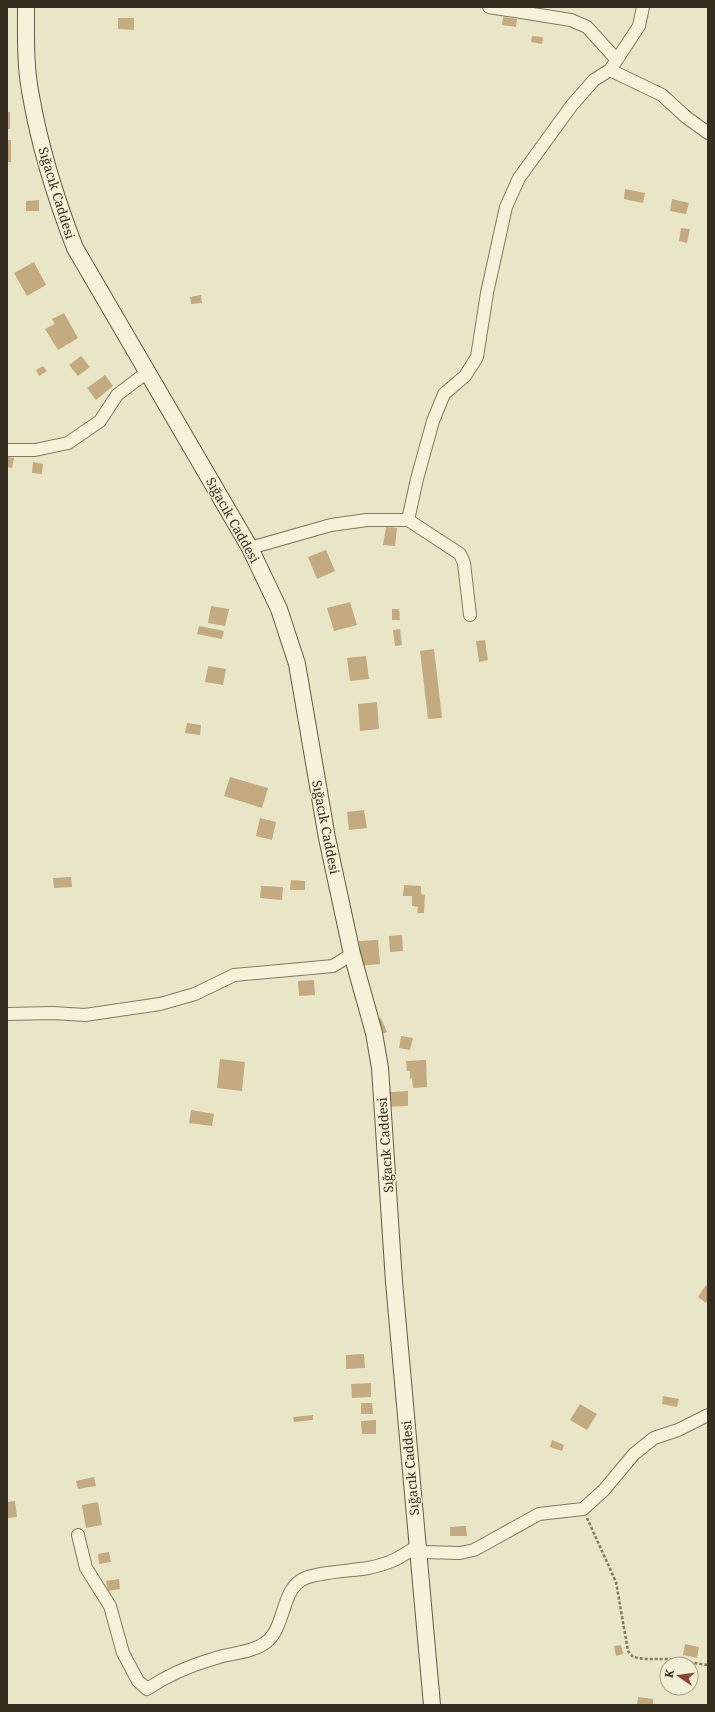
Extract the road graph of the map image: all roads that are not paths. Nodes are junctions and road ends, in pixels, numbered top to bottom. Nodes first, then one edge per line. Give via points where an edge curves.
1 (26, 7) edge
2 (489, 7) edge
3 (643, 7) edge
4 (613, 65) junction
5 (708, 133) edge
6 (146, 373) junction
7 (7, 450) edge
8 (408, 520) junction
9 (250, 548) junction
10 (470, 615) dead end
11 (352, 954) junction
12 (7, 1014) edge
13 (708, 1415) edge
14 (78, 1535) dead end
15 (417, 1546) junction
16 (432, 1705) edge

1 - 6 main road, Sığacık Caddesi via 30,94 58,202 75,248
2 - 4 street via 571,20 587,27
3 - 4 street via 639,26
4 - 5 street via 662,95
4 - 8 street via 594,80 572,105 519,178 506,208 487,293 477,357 465,376 444,394 433,421
6 - 7 street via 117,395 100,421 68,443 35,450
6 - 9 main road, Sığacık Caddesi
8 - 9 street via 367,520 331,525
8 - 10 street via 460,554 464,563
9 - 11 main road, Sığacık Caddesi via 279,609 297,664 327,838
11 - 12 street via 332,966 234,975 195,994 160,1004 85,1015
11 - 15 main road, Sığacık Caddesi via 374,1033 380,1068 395,1290
13 - 15 street via 678,1430 654,1438 634,1454 604,1490 583,1509 539,1514 474,1550 460,1553 424,1552
14 - 15 street via 86,1568 110,1606 123,1653 138,1681 147,1689 166,1677 216,1658 258,1648 274,1632 299,1581 398,1560
15 - 16 main road, Sığacık Caddesi

